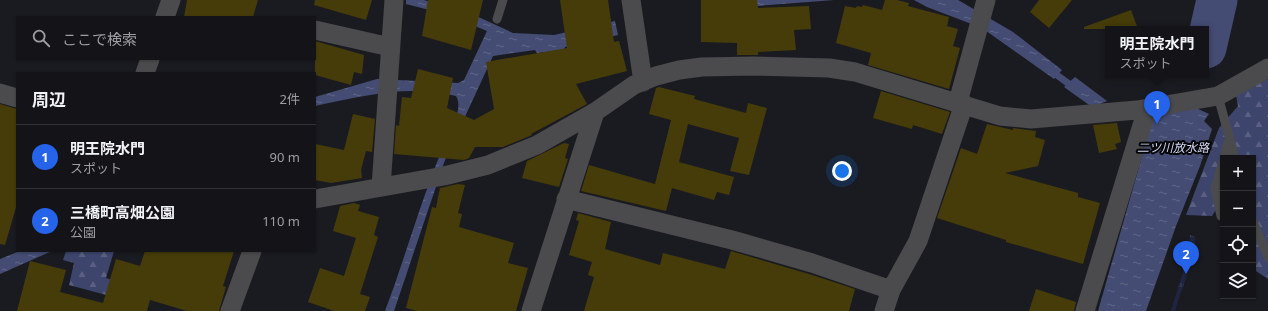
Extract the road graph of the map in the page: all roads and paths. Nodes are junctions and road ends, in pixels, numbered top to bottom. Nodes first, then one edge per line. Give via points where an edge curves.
1 (171, 0) edge
2 (503, 0) edge
3 (631, 0) edge
4 (394, 2) edge
5 (984, 5) edge
6 (165, 16) edge
7 (497, 19) dead end
8 (316, 30) edge
9 (390, 47) junction
10 (150, 60) edge
11 (1268, 68) edge
12 (146, 72) edge
13 (643, 82) junction
14 (0, 93) edge
15 (1218, 96) junction
16 (16, 98) edge
17 (961, 103) junction
18 (1147, 109) junction
19 (595, 112) junction
20 (1230, 137) junction
21 (1225, 155) edge
22 (1235, 155) edge
23 (1220, 172) edge
24 (381, 187) junction
25 (316, 199) edge
26 (566, 199) junction
27 (1220, 212) edge
28 (1256, 232) edge
29 (252, 252) edge
30 (1268, 257) edge
31 (891, 290) junction
32 (230, 311) edge
33 (531, 311) edge
34 (884, 311) edge
35 (1085, 311) edge

1 - 6 street
2 - 7 lane
3 - 13 street
4 - 9 street
5 - 17 street
8 - 9 street
9 - 24 street
10 - 12 street
11 - 15 street
13 - 17 street via 679,70 702,67 829,68 854,72
13 - 19 street
14 - 16 street
15 - 18 street
15 - 20 lane
17 - 18 street via 1000,116 1031,119
17 - 31 street via 918,241
18 - 35 street
19 - 24 street via 537,145 488,166
19 - 26 street
20 - 21 lane
20 - 22 lane
23 - 27 lane via 1215,189
24 - 25 street
26 - 31 street via 732,240 812,263
26 - 33 street
28 - 30 lane
29 - 32 street
31 - 34 street

